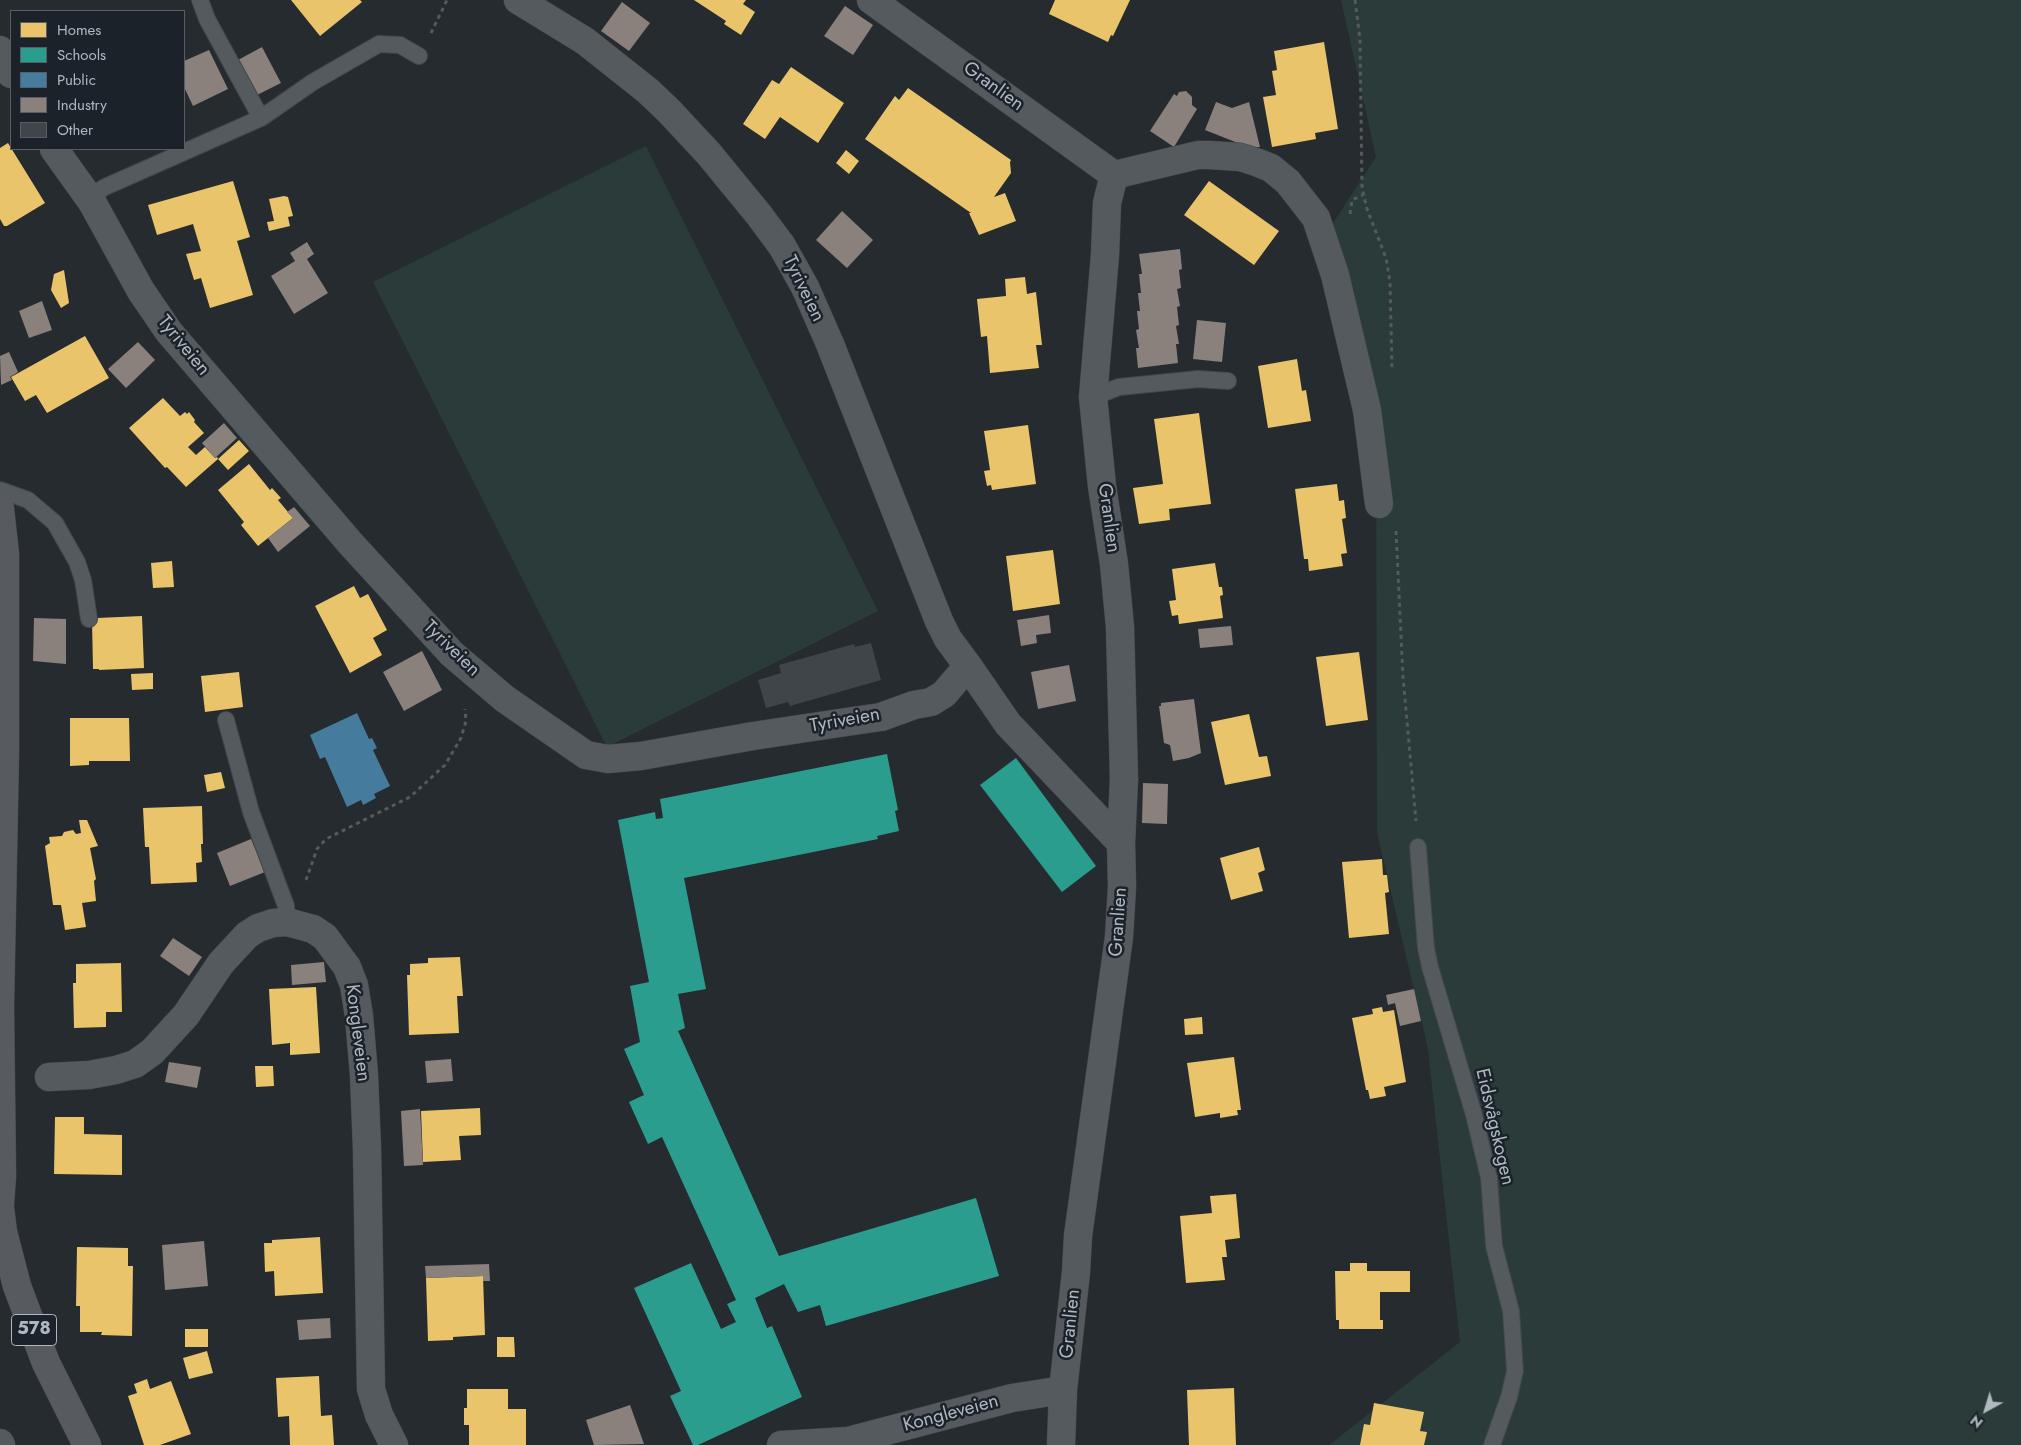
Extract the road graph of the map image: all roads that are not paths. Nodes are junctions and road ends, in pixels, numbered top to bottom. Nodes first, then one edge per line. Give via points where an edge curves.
1 (200, 0) edge
2 (518, 0) edge
3 (871, 0) edge
4 (0, 50) edge
5 (419, 56) road end
6 (10, 72) edge
7 (261, 118) junction
8 (55, 150) edge
9 (1114, 175) junction
10 (92, 202) junction
11 (1228, 381) dead end
12 (1094, 397) junction
13 (0, 490) edge
14 (1379, 504) dead end
15 (0, 509) edge
16 (89, 619) dead end
17 (968, 666) junction
18 (226, 720) dead end
19 (1122, 843) junction
20 (1418, 847) dead end
21 (295, 924) junction
22 (49, 1077) dead end
23 (0, 1104) edge
24 (0, 1206) edge
25 (1063, 1390) junction
26 (87, 1445) edge
27 (394, 1445) edge
28 (781, 1445) edge
29 (1061, 1445) edge
30 (1492, 1445) edge

1 - 7 lane via 207,19
2 - 17 street, Tyriveien via 585,41 669,111 716,162 782,246 830,344 939,621
3 - 9 street, Granlien
4 - 6 street
5 - 7 lane via 400,45 379,44 313,82
7 - 10 lane via 105,187 94,194
8 - 10 street, Tyriveien
9 - 12 street, Granlien via 1107,203
9 - 14 street via 1209,155 1240,157 1256,162 1271,168 1288,182 1316,218 1335,276 1367,410
10 - 17 street, Tyriveien via 141,291 169,332 351,544 452,654 506,699 586,755 608,759 641,756 881,717 931,702 944,694
11 - 12 lane via 1198,379 1118,387
12 - 19 street, Granlien via 1120,627 1124,779
13 - 16 lane via 28,500 55,522 78,562
15 - 23 main road, 578 via 5,554 5,751
17 - 19 street, Tyriveien via 1008,724
18 - 21 lane via 250,812
19 - 25 street, Granlien via 1119,937 1079,1228
20 - 30 lane, Eidsvågskogen via 1430,968 1477,1124 1489,1178 1494,1246 1511,1310 1515,1371
21 - 22 street via 265,925 247,936 221,963 172,1032 135,1064 88,1075
21 - 27 street, Kongleveien via 313,929 325,937 347,967 354,985 364,1076 371,1389
23 - 24 main road, 578
24 - 26 main road, 578 via 17,1286 46,1363
25 - 28 street, Kongleveien via 1012,1398 848,1441
25 - 29 street, Granlien

